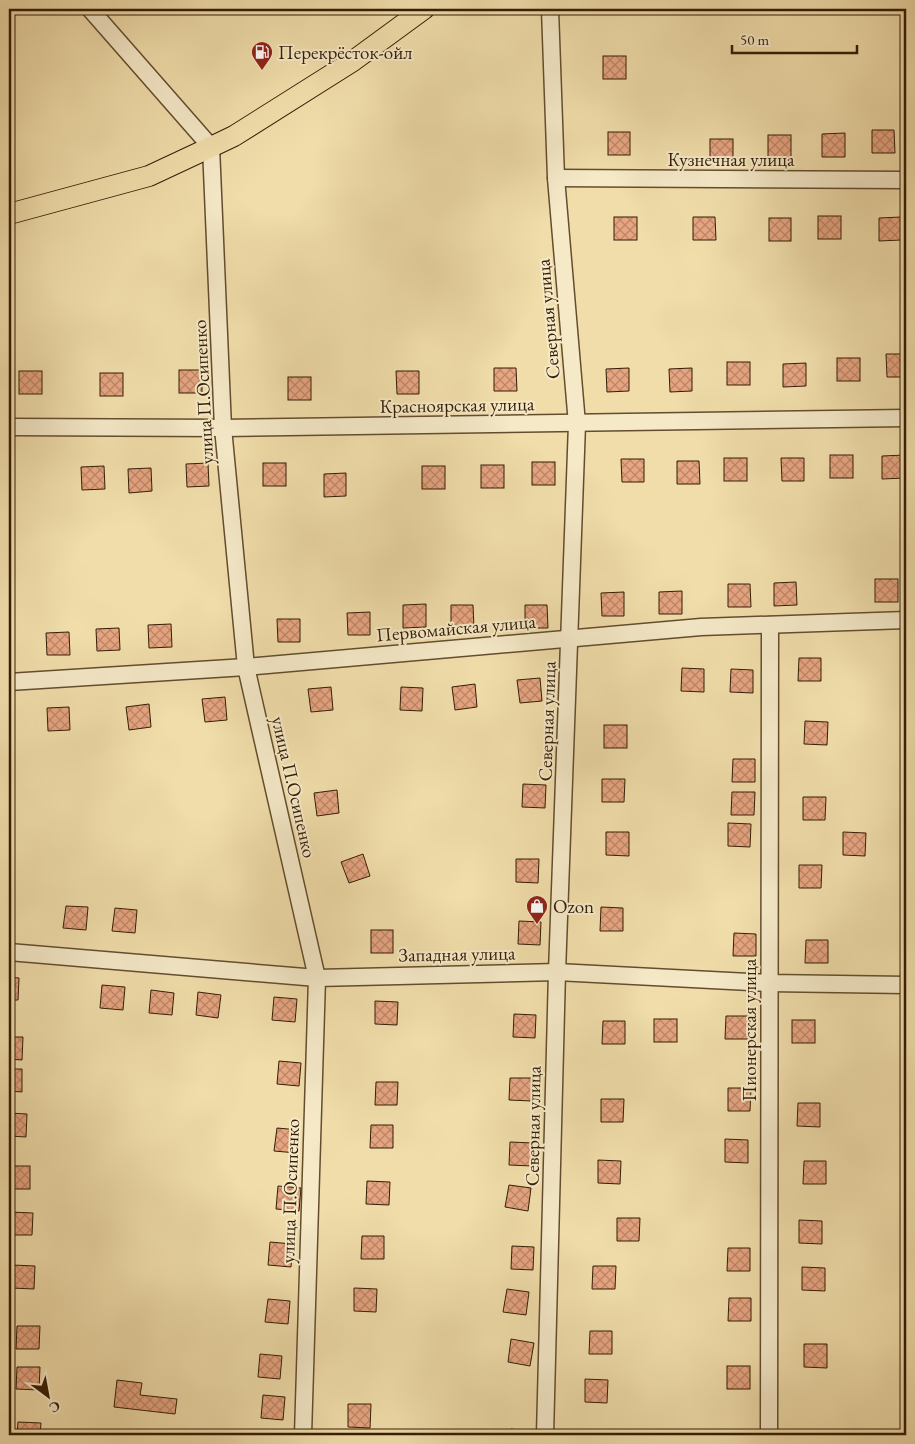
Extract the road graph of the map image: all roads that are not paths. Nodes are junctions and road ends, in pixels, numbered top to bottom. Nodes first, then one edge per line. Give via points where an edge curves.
1 (90, 9) edge
2 (424, 9) edge
3 (550, 9) edge
4 (211, 148) junction
5 (556, 178) junction
6 (906, 180) edge
7 (9, 214) edge
8 (906, 418) edge
9 (577, 424) junction
10 (9, 427) edge
11 (223, 428) junction
12 (906, 620) edge
13 (770, 626) junction
14 (570, 638) junction
15 (246, 667) junction
16 (9, 682) edge
17 (9, 952) edge
18 (556, 972) junction
19 (317, 978) junction
20 (769, 983) junction
21 (906, 985) edge
22 (303, 1435) edge
23 (545, 1435) edge
24 (769, 1435) edge

1 - 4 street
2 - 4 main road via 353,61
3 - 5 street, Северная улица
4 - 7 main road via 149,176
4 - 11 street, улица П.Осипенко
5 - 6 street, Кузнечная улица
5 - 9 street, Северная улица
8 - 9 street, Красноярская улица
9 - 11 street, Красноярская улица
9 - 14 street, Северная улица
10 - 11 street, Красноярская улица
11 - 15 street, улица П.Осипенко
12 - 13 street, Первомайская улица
13 - 14 street, Первомайская улица via 701,627
13 - 20 street, Пионерская улица
14 - 15 street, Первомайская улица
14 - 18 street, Северная улица
15 - 16 street, Первомайская улица
15 - 19 street, улица П.Осипенко
17 - 19 street, Западная улица
18 - 19 street, Западная улица
18 - 20 street, Западная улица
18 - 23 street, Северная улица
19 - 22 street, улица П.Осипенко
20 - 21 street, Западная улица
20 - 24 street, Пионерская улица

